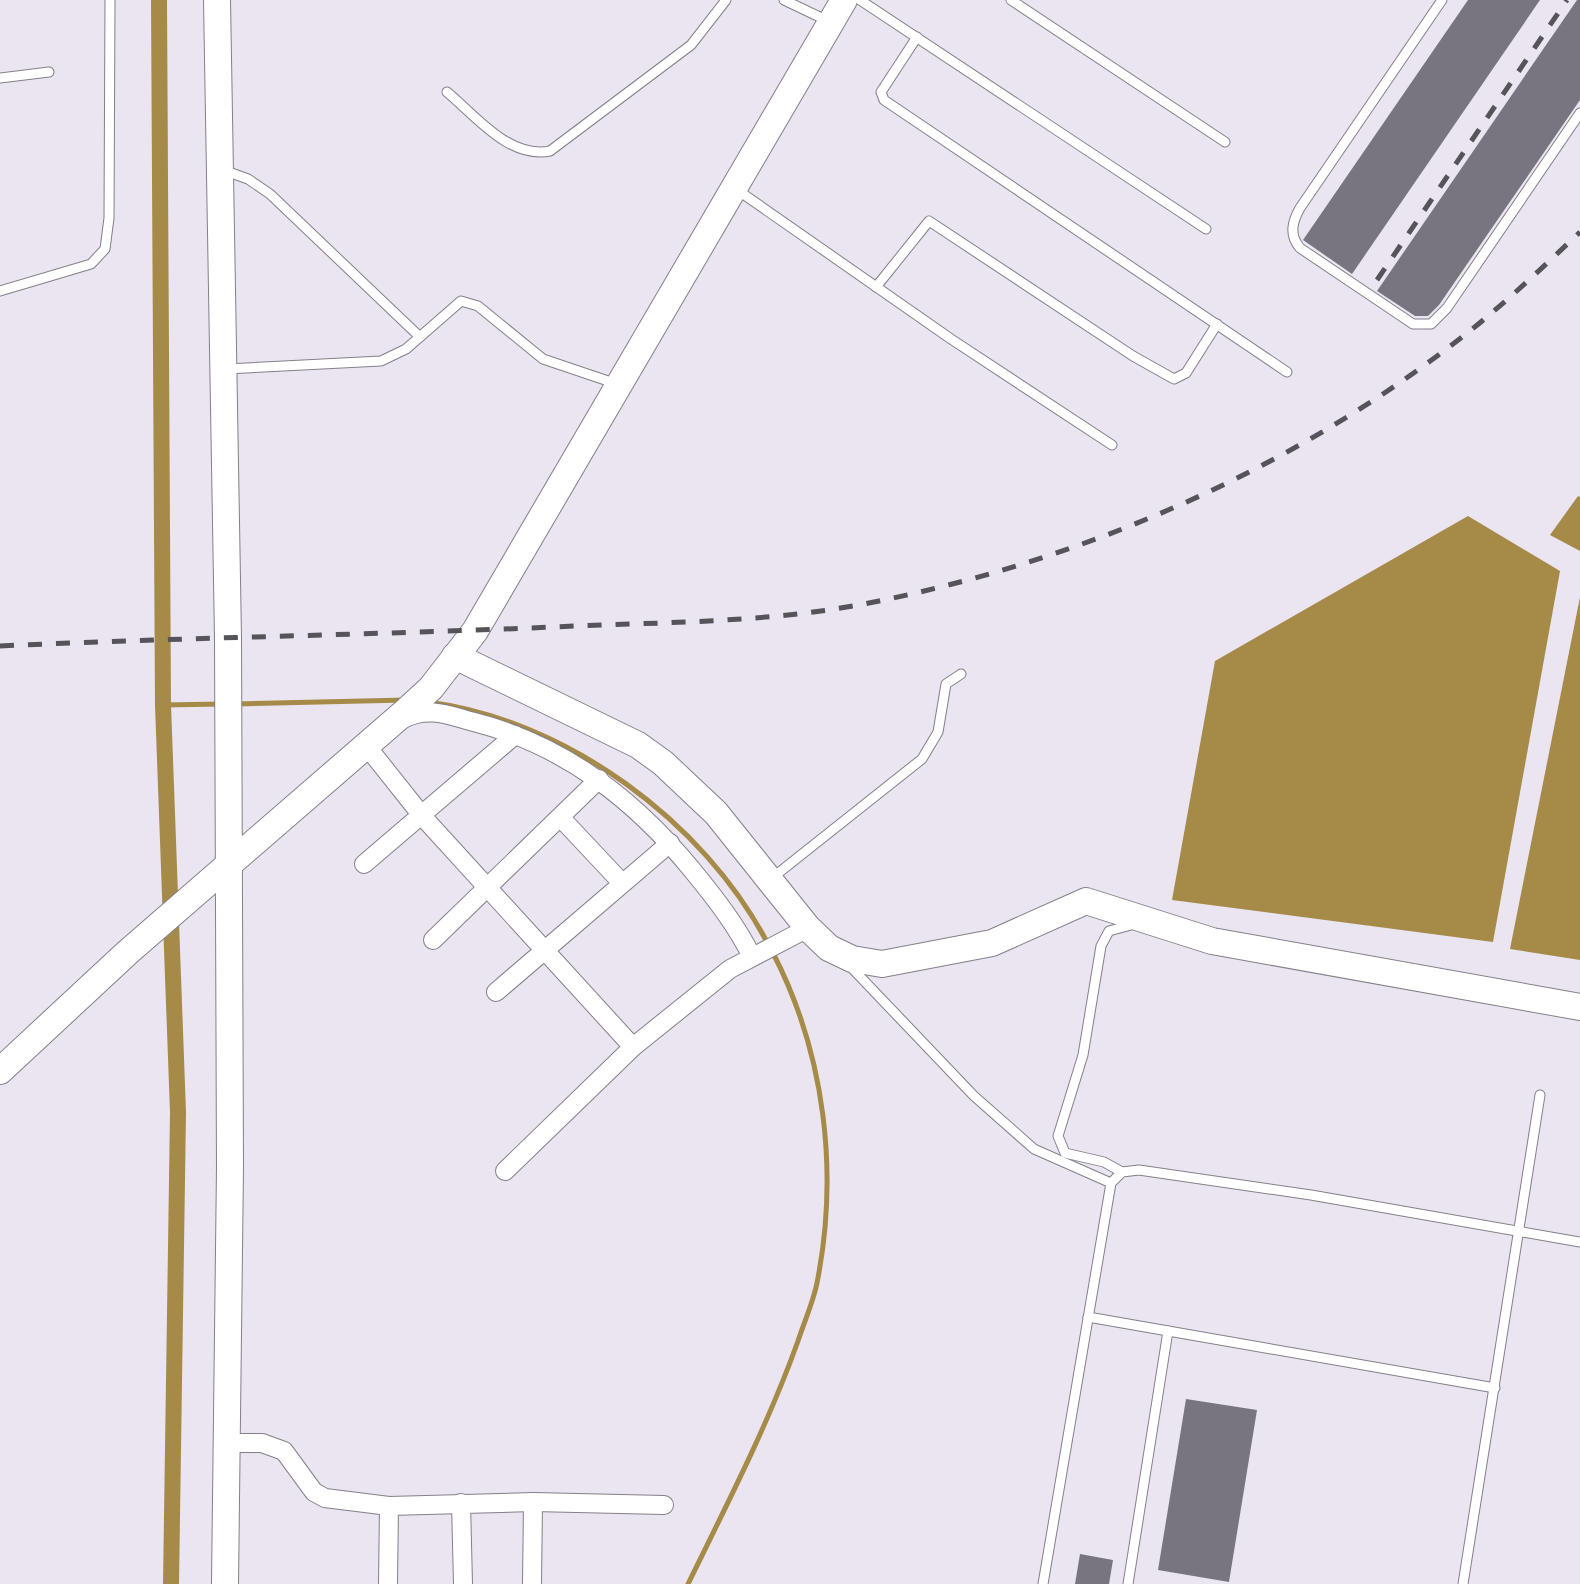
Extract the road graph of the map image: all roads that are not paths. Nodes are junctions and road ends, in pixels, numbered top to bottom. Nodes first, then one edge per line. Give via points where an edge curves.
1 (110, 0) edge
2 (217, 0) edge
3 (726, 0) edge
4 (784, 0) edge
5 (844, 0) edge
6 (860, 0) edge
7 (1011, 0) edge
8 (1442, 0) edge
9 (831, 23) junction
10 (917, 37) junction
11 (49, 72) dead end
12 (0, 78) edge
13 (447, 92) dead end
14 (1580, 113) edge
15 (1225, 142) dead end
16 (220, 169) junction
17 (734, 187) junction
18 (1206, 229) dead end
19 (876, 287) junction
20 (0, 291) edge
21 (1217, 324) junction
22 (420, 337) junction
23 (223, 370) junction
24 (1287, 372) dead end
25 (617, 384) junction
26 (1112, 445) dead end
27 (455, 656) junction
28 (961, 674) dead end
29 (397, 719) junction
30 (515, 735) junction
31 (365, 744) junction
32 (599, 779) junction
33 (423, 817) junction
34 (561, 818) junction
35 (670, 843) junction
36 (364, 864) dead end
37 (219, 872) junction
38 (769, 880) junction
39 (622, 883) junction
40 (485, 886) junction
41 (1151, 923) junction
42 (808, 928) junction
43 (433, 940) dead end
44 (544, 951) junction
45 (757, 955) junction
46 (841, 955) junction
47 (496, 992) dead end
48 (1580, 1007) edge
49 (633, 1047) junction
50 (0, 1071) edge
51 (1540, 1095) dead end
52 (505, 1171) dead end
53 (1122, 1172) junction
54 (1111, 1183) junction
55 (1520, 1230) junction
56 (1580, 1242) edge
57 (1088, 1317) junction
58 (1168, 1331) junction
59 (1495, 1388) junction
60 (225, 1443) junction
61 (533, 1502) junction
62 (461, 1503) junction
63 (664, 1505) dead end
64 (389, 1506) junction
65 (225, 1584) edge
66 (388, 1584) edge
67 (463, 1584) edge
68 (532, 1584) edge
69 (1043, 1584) edge
70 (1128, 1584) edge
71 (1463, 1584) edge

1 - 20 lane via 105,249 91,264
2 - 16 main road
3 - 13 lane via 691,45 550,151 512,146
4 - 9 lane
5 - 9 main road
6 - 10 lane
7 - 15 lane
8 - 14 lane via 1300,208 1292,227 1300,248 1413,324 1431,324
9 - 17 main road
10 - 18 lane
10 - 21 lane via 881,92 884,100
11 - 12 lane
16 - 22 lane via 270,194
16 - 23 main road
17 - 19 lane
17 - 25 main road
19 - 21 lane via 929,221 1174,379 1186,373
19 - 26 lane
21 - 24 lane
22 - 23 lane via 395,355 368,363
22 - 25 lane via 454,303 469,301 543,359
23 - 37 main road via 228,721
25 - 27 main road via 475,631
27 - 29 main road via 431,688
27 - 38 main road via 650,754 716,813
28 - 38 lane via 946,684 938,732 922,759
29 - 30 street via 428,710
29 - 31 main road
30 - 32 street
30 - 33 street
31 - 33 street
31 - 37 main road
32 - 34 street
32 - 35 street
33 - 36 street
33 - 40 street
34 - 39 street
34 - 40 street
35 - 39 street
35 - 45 street
37 - 50 main road
37 - 60 main road via 230,1167
38 - 42 main road
39 - 44 street
40 - 43 street
40 - 44 street
41 - 46 main road via 1086,901 1022,932 960,951 882,964
41 - 48 main road via 1212,941
41 - 53 lane via 1115,928 1104,938 1083,1055 1058,1136 1065,1153
42 - 45 street
42 - 46 main road
44 - 47 street
44 - 49 street
45 - 49 street via 730,969
46 - 54 lane via 1017,1135 1044,1155
49 - 52 street
51 - 55 lane
53 - 54 lane
53 - 55 lane via 1139,1170 1311,1195
54 - 57 lane
55 - 56 lane
55 - 59 lane
57 - 58 lane
57 - 69 lane
58 - 59 lane
58 - 70 lane
59 - 71 lane
60 - 64 street via 275,1446 325,1498
60 - 65 main road
61 - 62 street
61 - 63 street
61 - 68 street
62 - 64 street
62 - 67 street
64 - 66 street

